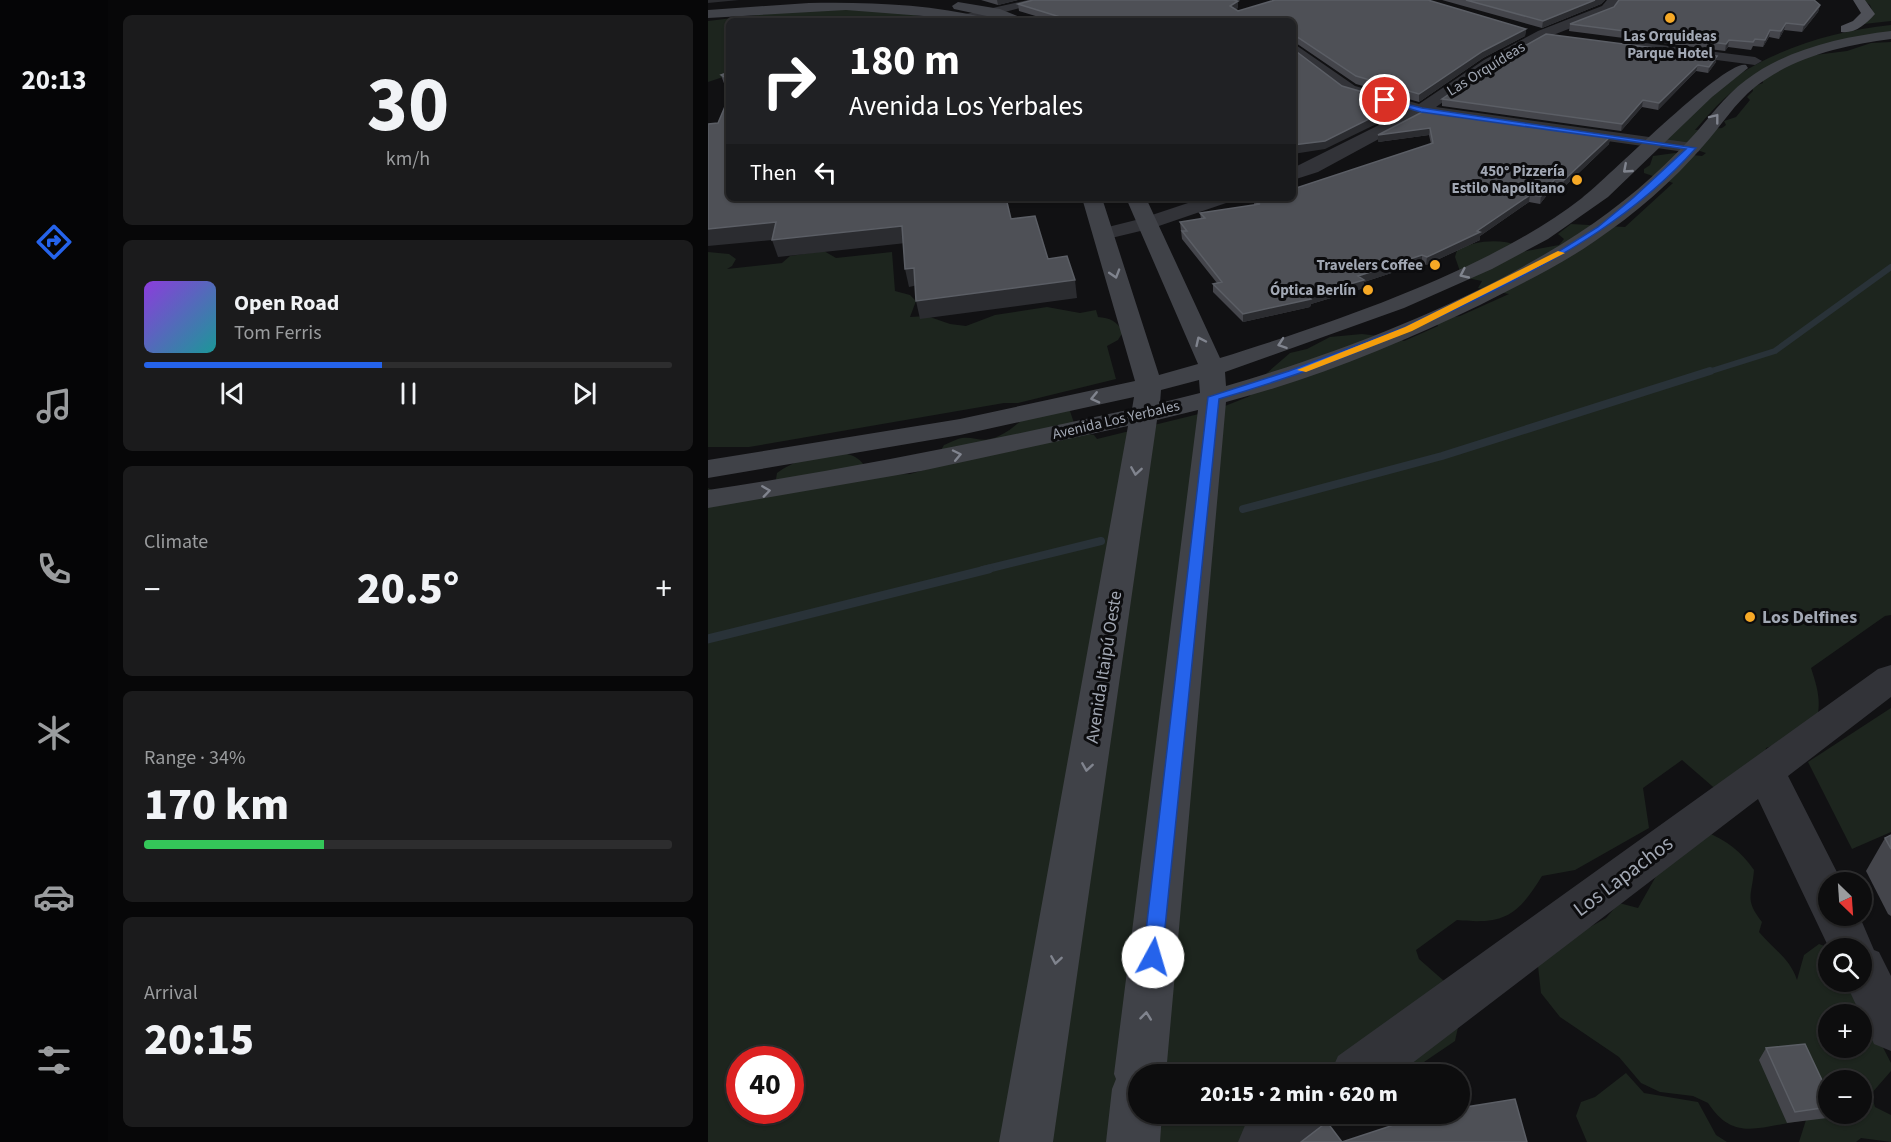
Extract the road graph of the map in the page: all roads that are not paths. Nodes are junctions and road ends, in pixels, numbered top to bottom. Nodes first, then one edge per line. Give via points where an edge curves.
1 (798, 0) edge
2 (893, 0) edge
3 (1044, 0) edge
4 (1614, 0) edge
5 (1859, 0) edge
6 (840, 2) edge
7 (998, 6) edge
8 (708, 8) edge
9 (708, 14) edge
10 (974, 15) edge
11 (1018, 18) edge
12 (1891, 23) edge
13 (1521, 28) edge
14 (1846, 29) junction
15 (1543, 34) junction
16 (1891, 35) edge
17 (1579, 39) edge
18 (1626, 45) edge
19 (1296, 49) edge
20 (1755, 61) junction
21 (1421, 110) junction
22 (1658, 142) junction
23 (1692, 148) junction
24 (1296, 173) edge
25 (1093, 201) edge
26 (1137, 201) edge
27 (1213, 201) edge
28 (1146, 224) junction
29 (1103, 234) junction
30 (1213, 383) junction
31 (1147, 399) junction
32 (708, 469) edge
33 (708, 500) edge
34 (1891, 678) edge
35 (1765, 770) junction
36 (1818, 879) edge
37 (1872, 988) edge
38 (1891, 1027) edge
39 (1141, 1064) edge
40 (1369, 1064) edge
41 (1135, 1124) edge
42 (1289, 1124) edge
43 (1026, 1142) edge
44 (1133, 1142) edge
45 (1265, 1142) edge

1 - 8 street
2 - 10 street
3 - 7 street
4 - 15 street, Las Orquídeas via 1607,9
5 - 14 main road via 1868,14
6 - 9 street
6 - 10 street
7 - 10 street
7 - 11 street
12 - 14 street
13 - 15 street
14 - 20 street
15 - 17 street
15 - 21 street, Las Orquídeas via 1489,63
23 -> 16 street, Avenida Los Yerbales via 1726,104 1760,77 1809,54
18 - 20 street
19 - 21 street via 1349,89
20 - 22 street via 1698,99
21 - 22 street
21 - 24 street, Las Orquídeas
22 - 23 street
22 -> 30 street via 1600,193 1543,234 1463,274
23 - 30 street, Avenida Los Yerbales via 1601,228 1551,260 1408,329 1293,374
25 - 29 street, Avenida Itaipú Oeste
26 - 28 street
27 - 28 street
28 - 29 street
30 -> 28 street
29 -> 31 street, Avenida Itaipú Oeste
30 - 31 street, Avenida Los Yerbales
39 -> 30 street
31 -> 32 street
33 -> 31 street, Avenida Los Yerbales via 813,485
31 -> 43 street, Avenida Itaipú Oeste
34 - 35 street, Los Lapachos
35 - 36 street
35 - 40 street, Los Lapachos
37 - 38 street
41 - 44 street
42 - 45 street

